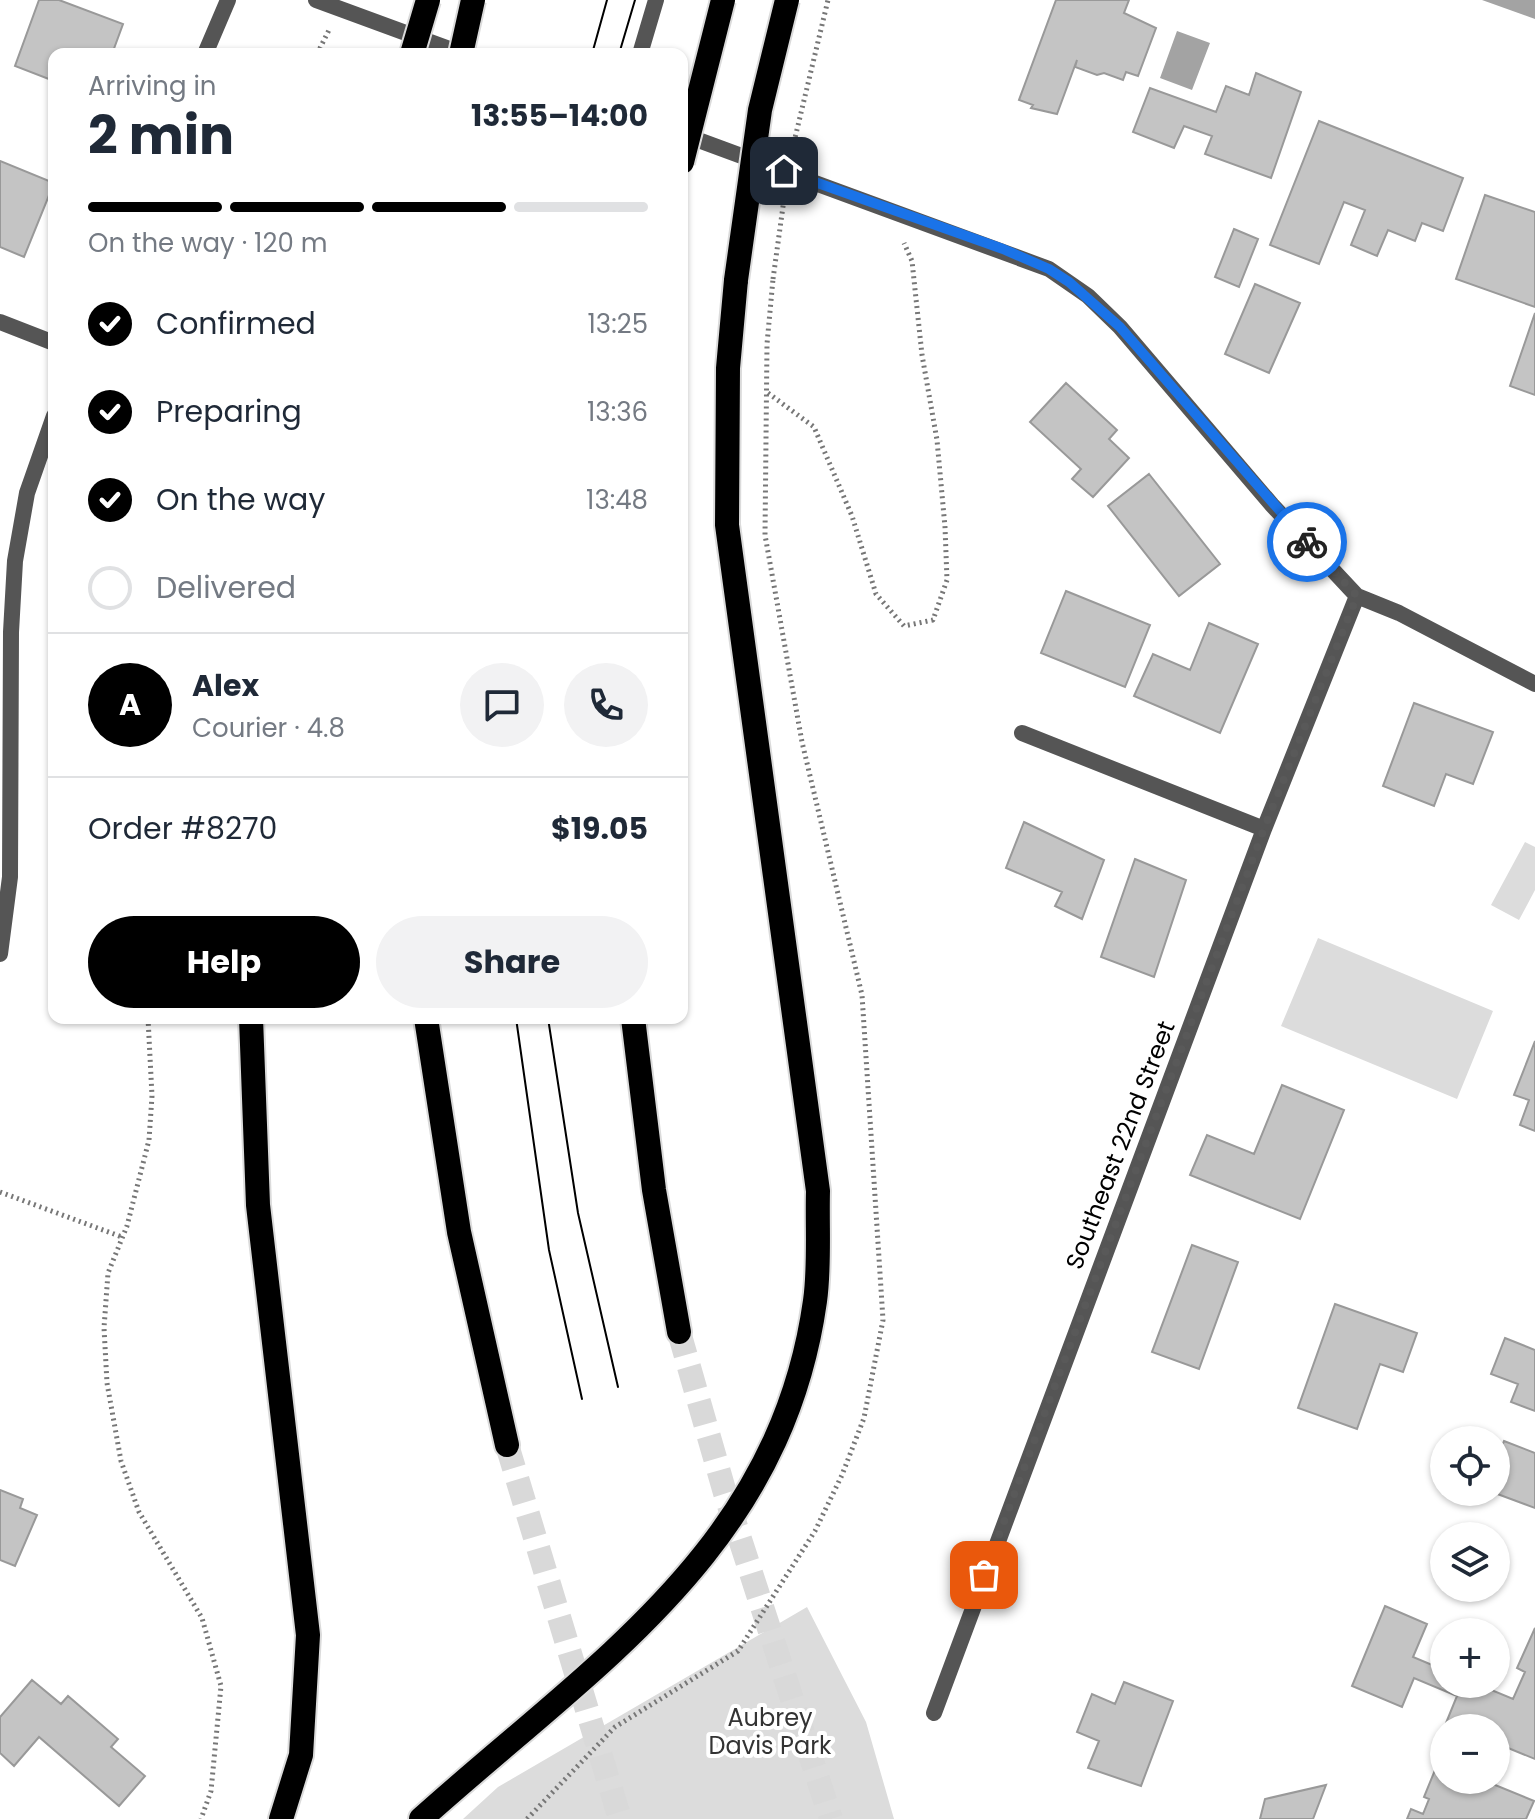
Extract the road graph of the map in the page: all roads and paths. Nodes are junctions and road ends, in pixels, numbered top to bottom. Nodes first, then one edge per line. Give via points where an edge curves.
1 (228, 0) edge
2 (316, 0) edge
3 (428, 0) edge
4 (473, 0) edge
5 (656, 0) edge
6 (723, 0) edge
7 (787, 0) edge
8 (828, 0) edge
9 (208, 48) edge
10 (414, 48) edge
11 (446, 48) edge
12 (463, 48) edge
13 (642, 48) edge
14 (688, 136) edge
15 (688, 138) edge
16 (890, 210) junction
17 (773, 279) dead end
18 (0, 322) edge
19 (48, 341) edge
20 (767, 393) dead end
21 (48, 433) edge
22 (1357, 596) junction
23 (1535, 684) edge
24 (1022, 733) dead end
25 (6, 749) edge
26 (1264, 829) junction
27 (0, 954) edge
28 (148, 1024) edge
29 (251, 1024) edge
30 (427, 1024) edge
31 (634, 1024) edge
32 (0, 1192) edge
33 (122, 1237) junction
34 (679, 1332) tunnel mouth
35 (507, 1445) tunnel mouth
36 (934, 1713) dead end
37 (201, 1819) edge
38 (281, 1819) edge
39 (421, 1819) edge

1 - 9 street
2 - 11 street
3 - 10 highway, bridge
4 - 12 highway, bridge
5 - 13 street
6 - 15 highway, bridge
7 - 39 highway, bridge via 760,110 736,280 727,399 727,525 818,1191 815,1300 793,1394 766,1462 732,1521 626,1642
8 - 17 path, bridge via 789,163
14 - 16 street
16 - 20 path via 912,261 937,440 947,580 933,620 904,626 876,594 852,516 814,427
16 - 22 street via 1038,264 1088,296
18 - 19 street
21 - 25 street via 27,493 15,561
22 - 23 street
22 - 26 street, Southeast 22nd Street
24 - 26 street
25 - 27 street via 10,877
26 - 36 street, Southeast 22nd Street
28 - 33 path via 149,1140
29 - 38 highway via 258,1205 308,1635 301,1755
30 - 35 highway via 459,1232
31 - 34 highway via 654,1190
32 - 33 path
33 - 37 path via 108,1273 104,1328 121,1461 139,1512 202,1618 221,1686 211,1791

